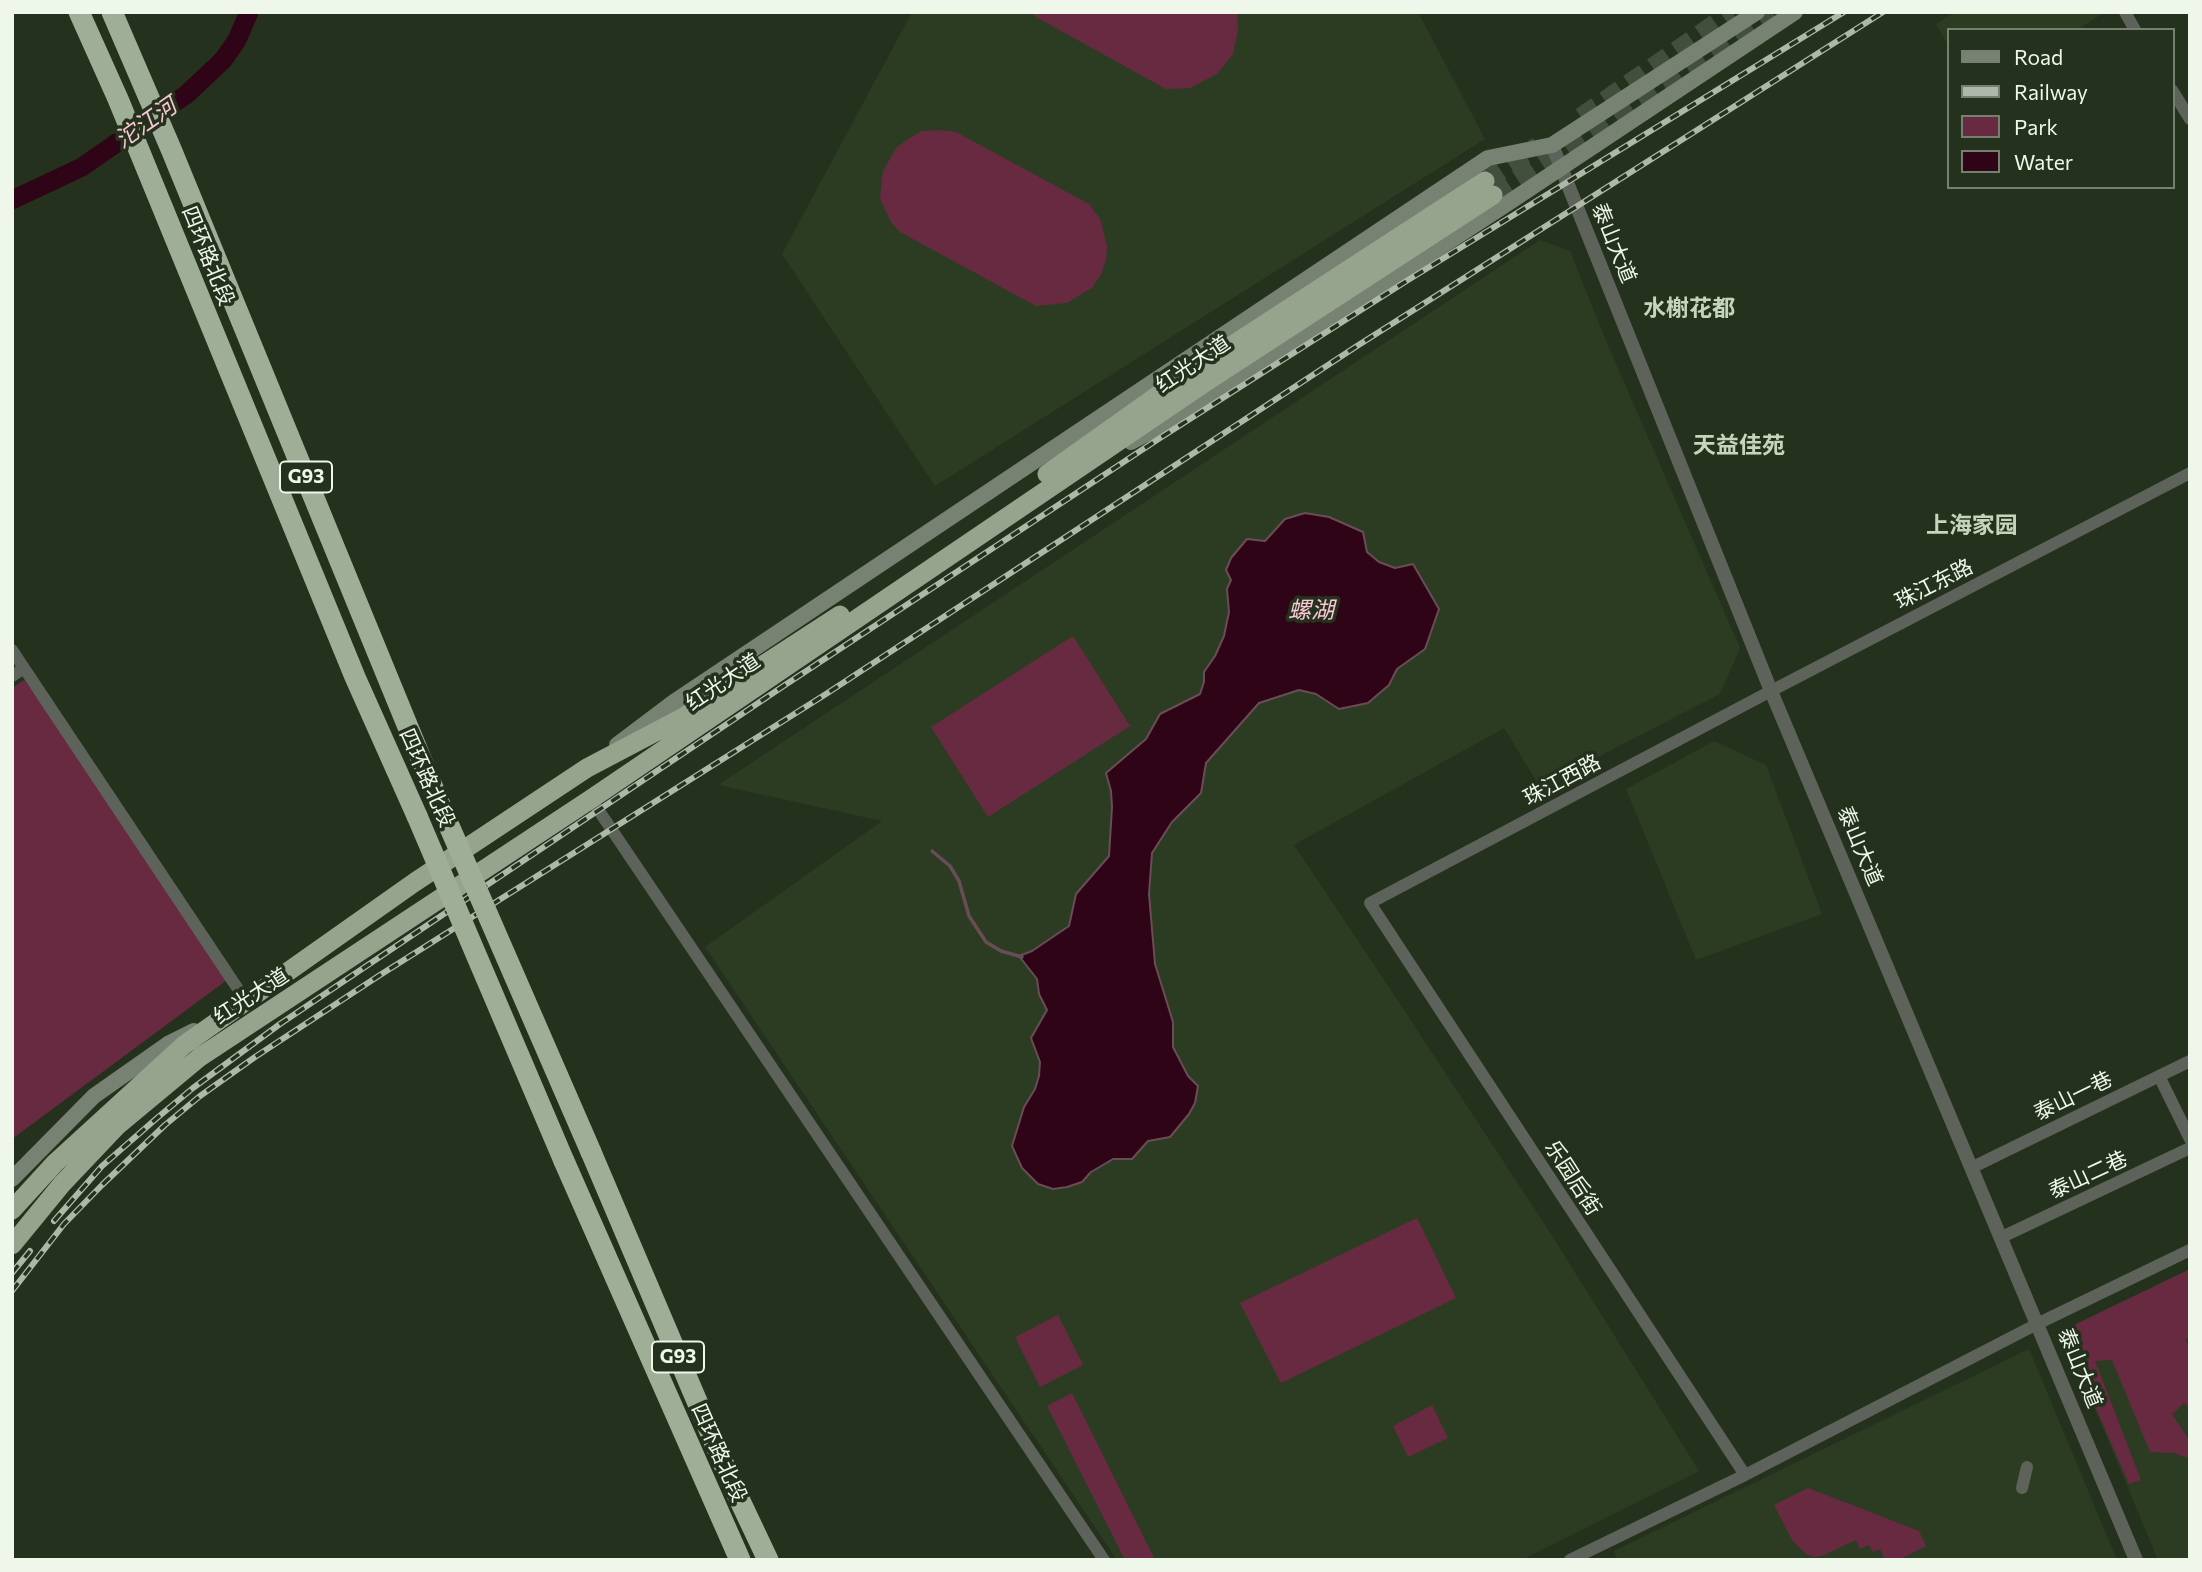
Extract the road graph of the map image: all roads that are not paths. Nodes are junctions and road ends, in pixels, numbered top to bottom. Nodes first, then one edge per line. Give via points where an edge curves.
1 (79, 12) edge
2 (112, 12) edge
3 (1756, 12) edge
4 (1795, 12) edge
5 (2125, 12) edge
6 (2134, 28) edge
7 (2174, 93) edge
8 (2190, 119) edge
9 (1552, 145) junction
10 (1560, 167) junction
11 (1144, 389) junction
12 (1076, 470) junction
13 (2190, 473) edge
14 (1048, 474) junction
15 (12, 650) edge
16 (24, 668) junction
17 (12, 676) edge
18 (1772, 691) junction
19 (587, 768) junction
20 (591, 799) junction
21 (1370, 903) joint
22 (241, 1005) junction
23 (2190, 1061) edge
24 (2159, 1076) junction
25 (2190, 1139) edge
26 (2190, 1148) edge
27 (1973, 1167) junction
28 (12, 1179) edge
29 (12, 1210) edge
30 (2002, 1237) junction
31 (12, 1245) edge
32 (2190, 1250) edge
33 (2039, 1323) junction
34 (2027, 1467) dead end
35 (1745, 1475) junction
36 (2022, 1488) dead end
37 (740, 1560) edge
38 (768, 1560) edge
39 (1104, 1560) edge
40 (1570, 1560) edge
41 (2136, 1560) edge

1 - 37 highway, 四环路北段 / G93, bridge via 355,677
2 - 38 highway, 四环路北段 / G93, bridge via 440,805
3 - 9 main road
4 - 10 main road
5 - 6 street
7 - 8 street
9 - 10 street, 泰山大道
9 - 11 main road via 1488,158
10 - 12 main road via 1179,417
10 - 18 street, 泰山大道
11 - 14 highway
11 - 19 main road via 674,702
12 - 14 highway, 红光大道 via 1489,188 1185,376
12 - 20 highway, 红光大道
13 - 18 street, 珠江东路
14 - 19 highway, 红光大道 via 680,719
15 - 16 street
16 - 17 street
16 - 22 street
18 - 21 street, 珠江西路
18 - 27 street, 泰山大道
19 - 22 highway, 红光大道
20 - 31 highway, 红光大道 via 200,1057 117,1126
20 - 39 street
21 - 35 street, 乐园后街
22 - 28 main road via 168,1044 94,1096
22 - 29 highway, 红光大道 via 184,1045 114,1107
23 - 24 street, 泰山一巷
24 - 25 street
24 - 27 street, 泰山一巷
26 - 30 street, 泰山二巷
27 - 30 street, 泰山大道
30 - 33 street, 泰山大道
32 - 33 street
33 - 35 street
33 - 41 street, 泰山大道
34 - 36 street
35 - 40 street

